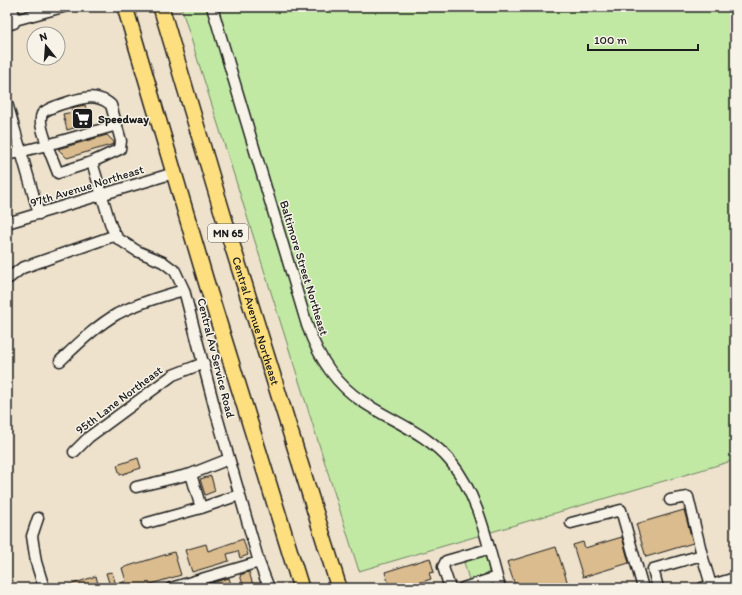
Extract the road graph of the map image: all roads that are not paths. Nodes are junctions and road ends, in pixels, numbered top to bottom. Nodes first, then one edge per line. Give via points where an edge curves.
1 (12, 7) edge
2 (62, 7) edge
3 (125, 7) edge
4 (161, 7) edge
5 (212, 7) edge
6 (11, 23) edge
7 (7, 103) edge
8 (116, 125) junction
9 (47, 145) junction
10 (21, 151) junction
11 (7, 155) edge
12 (92, 162) junction
13 (174, 173) junction
14 (101, 195) junction
15 (39, 214) junction
16 (7, 223) edge
17 (116, 235) junction
18 (9, 278) dead end
19 (184, 290) junction
20 (60, 361) dead end
21 (204, 363) junction
22 (74, 452) dead end
23 (229, 459) junction
24 (191, 474) junction
25 (136, 487) dead end
26 (240, 495) junction
27 (670, 500) dead end
28 (201, 508) junction
29 (38, 518) dead end
30 (148, 523) dead end
31 (570, 523) dead end
32 (488, 549) junction
33 (702, 555) junction
34 (259, 562) junction
35 (497, 577) junction
36 (735, 578) edge
37 (705, 587) edge
38 (44, 588) edge
39 (171, 588) edge
40 (269, 588) edge
41 (301, 588) edge
42 (339, 588) edge
43 (448, 588) edge
44 (463, 588) edge
45 (500, 588) edge
46 (643, 588) edge
47 (658, 588) edge

1 - 6 street
2 - 6 street
3 - 13 highway, MN 65
4 - 42 highway, Central Avenue Northeast / MN 65 via 229,236
5 - 32 street, Baltimore Street Northeast via 316,348 330,372 347,390 422,435 450,461 470,492
7 - 10 street
8 - 9 street
8 - 9 street via 111,105 107,101 86,97 47,109 42,114 41,121
8 - 12 street via 121,141 120,149
9 - 10 street
9 - 12 street via 58,173
10 - 11 street
10 - 15 street
12 - 14 street, Central Av Service Road
13 - 14 street, 97th Avenue Northeast
13 - 41 highway, MN 65 via 204,278
14 - 15 street, 97th Avenue Northeast
14 - 17 street, Central Av Service Road
15 - 16 street, 97th Avenue Northeast
17 - 18 street via 22,268
17 - 19 street, Central Av Service Road via 126,245 163,262 175,271
19 - 20 street via 118,314 90,333
19 - 21 street, Central Av Service Road
21 - 22 street, 95th Lane Northeast via 173,375 89,437
21 - 23 street, Central Av Service Road
23 - 24 street
23 - 26 street, Central Av Service Road
24 - 25 street
24 - 28 street
26 - 28 street
26 - 34 street, Central Av Service Road
27 - 33 street via 688,497
28 - 30 street
29 - 38 street via 32,536
31 - 46 street via 621,510
32 - 35 street, Baltimore Street Northeast
32 - 43 street via 446,562 443,567
33 - 37 street
33 - 47 street via 653,569
34 - 39 street
34 - 40 street, Central Av Service Road
35 - 44 street
35 - 45 street, Baltimore Street Northeast
36 - 37 street

